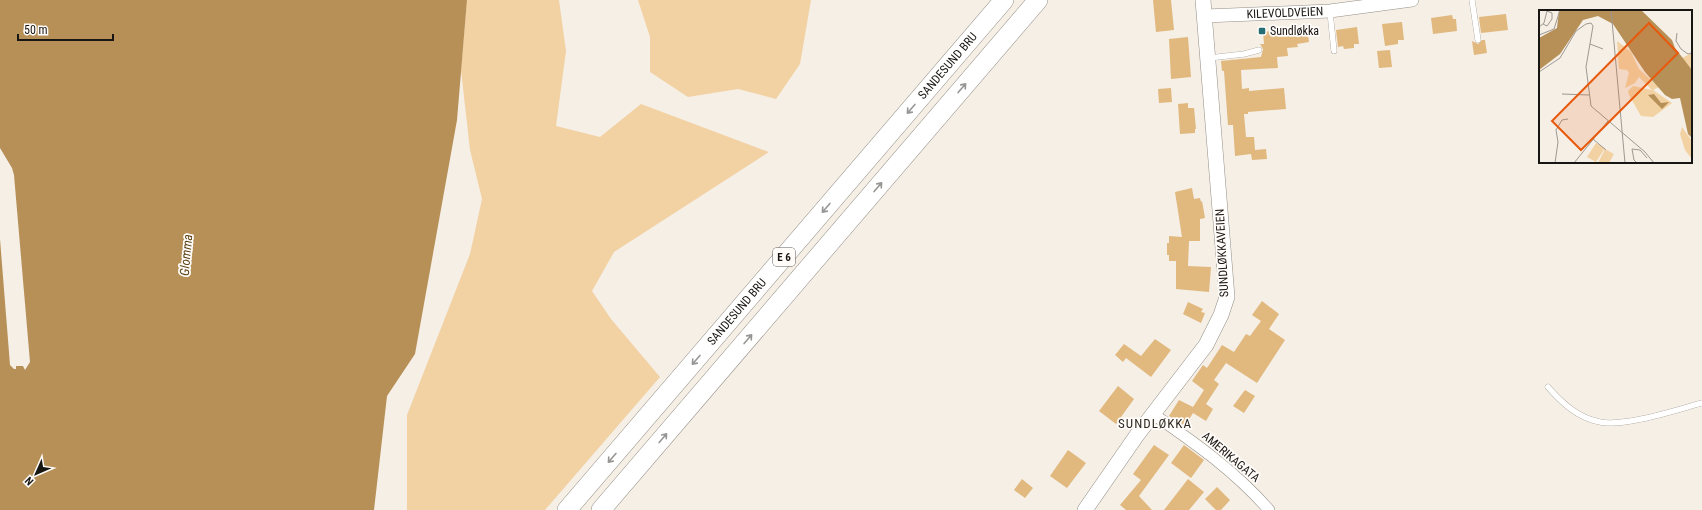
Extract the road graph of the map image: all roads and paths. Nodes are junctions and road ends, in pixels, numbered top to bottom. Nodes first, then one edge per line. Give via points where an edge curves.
1 (1038, 0) edge
2 (1203, 0) edge
3 (1412, 0) edge
4 (1472, 0) edge
5 (1002, 3) edge
6 (1330, 11) junction
7 (1205, 16) junction
8 (1478, 40) dead end
9 (1259, 50) dead end
10 (1334, 51) dead end
11 (1209, 58) junction
12 (1548, 387) dead end
13 (1702, 403) edge
14 (1153, 414) junction
15 (567, 510) edge
16 (602, 510) edge
17 (1085, 510) edge
18 (1269, 510) edge

16 -> 1 highway, SANDESUND BRU / E 6
2 - 7 main road, SUNDLØKKAVEIEN
3 - 6 street, KILEVOLDVEIEN
4 - 8 lane
5 -> 15 highway, SANDESUND BRU / E 6
6 - 7 street, KILEVOLDVEIEN
6 - 10 lane
7 - 11 main road, SUNDLØKKAVEIEN
9 - 11 lane
11 - 14 main road, SUNDLØKKAVEIEN via 1227,297 1206,345
12 - 13 lane via 1570,409 1601,422 1639,419
14 - 17 main road, SUNDLØKKAVEIEN
14 - 18 street, AMERIKAGATA via 1214,457 1238,477

